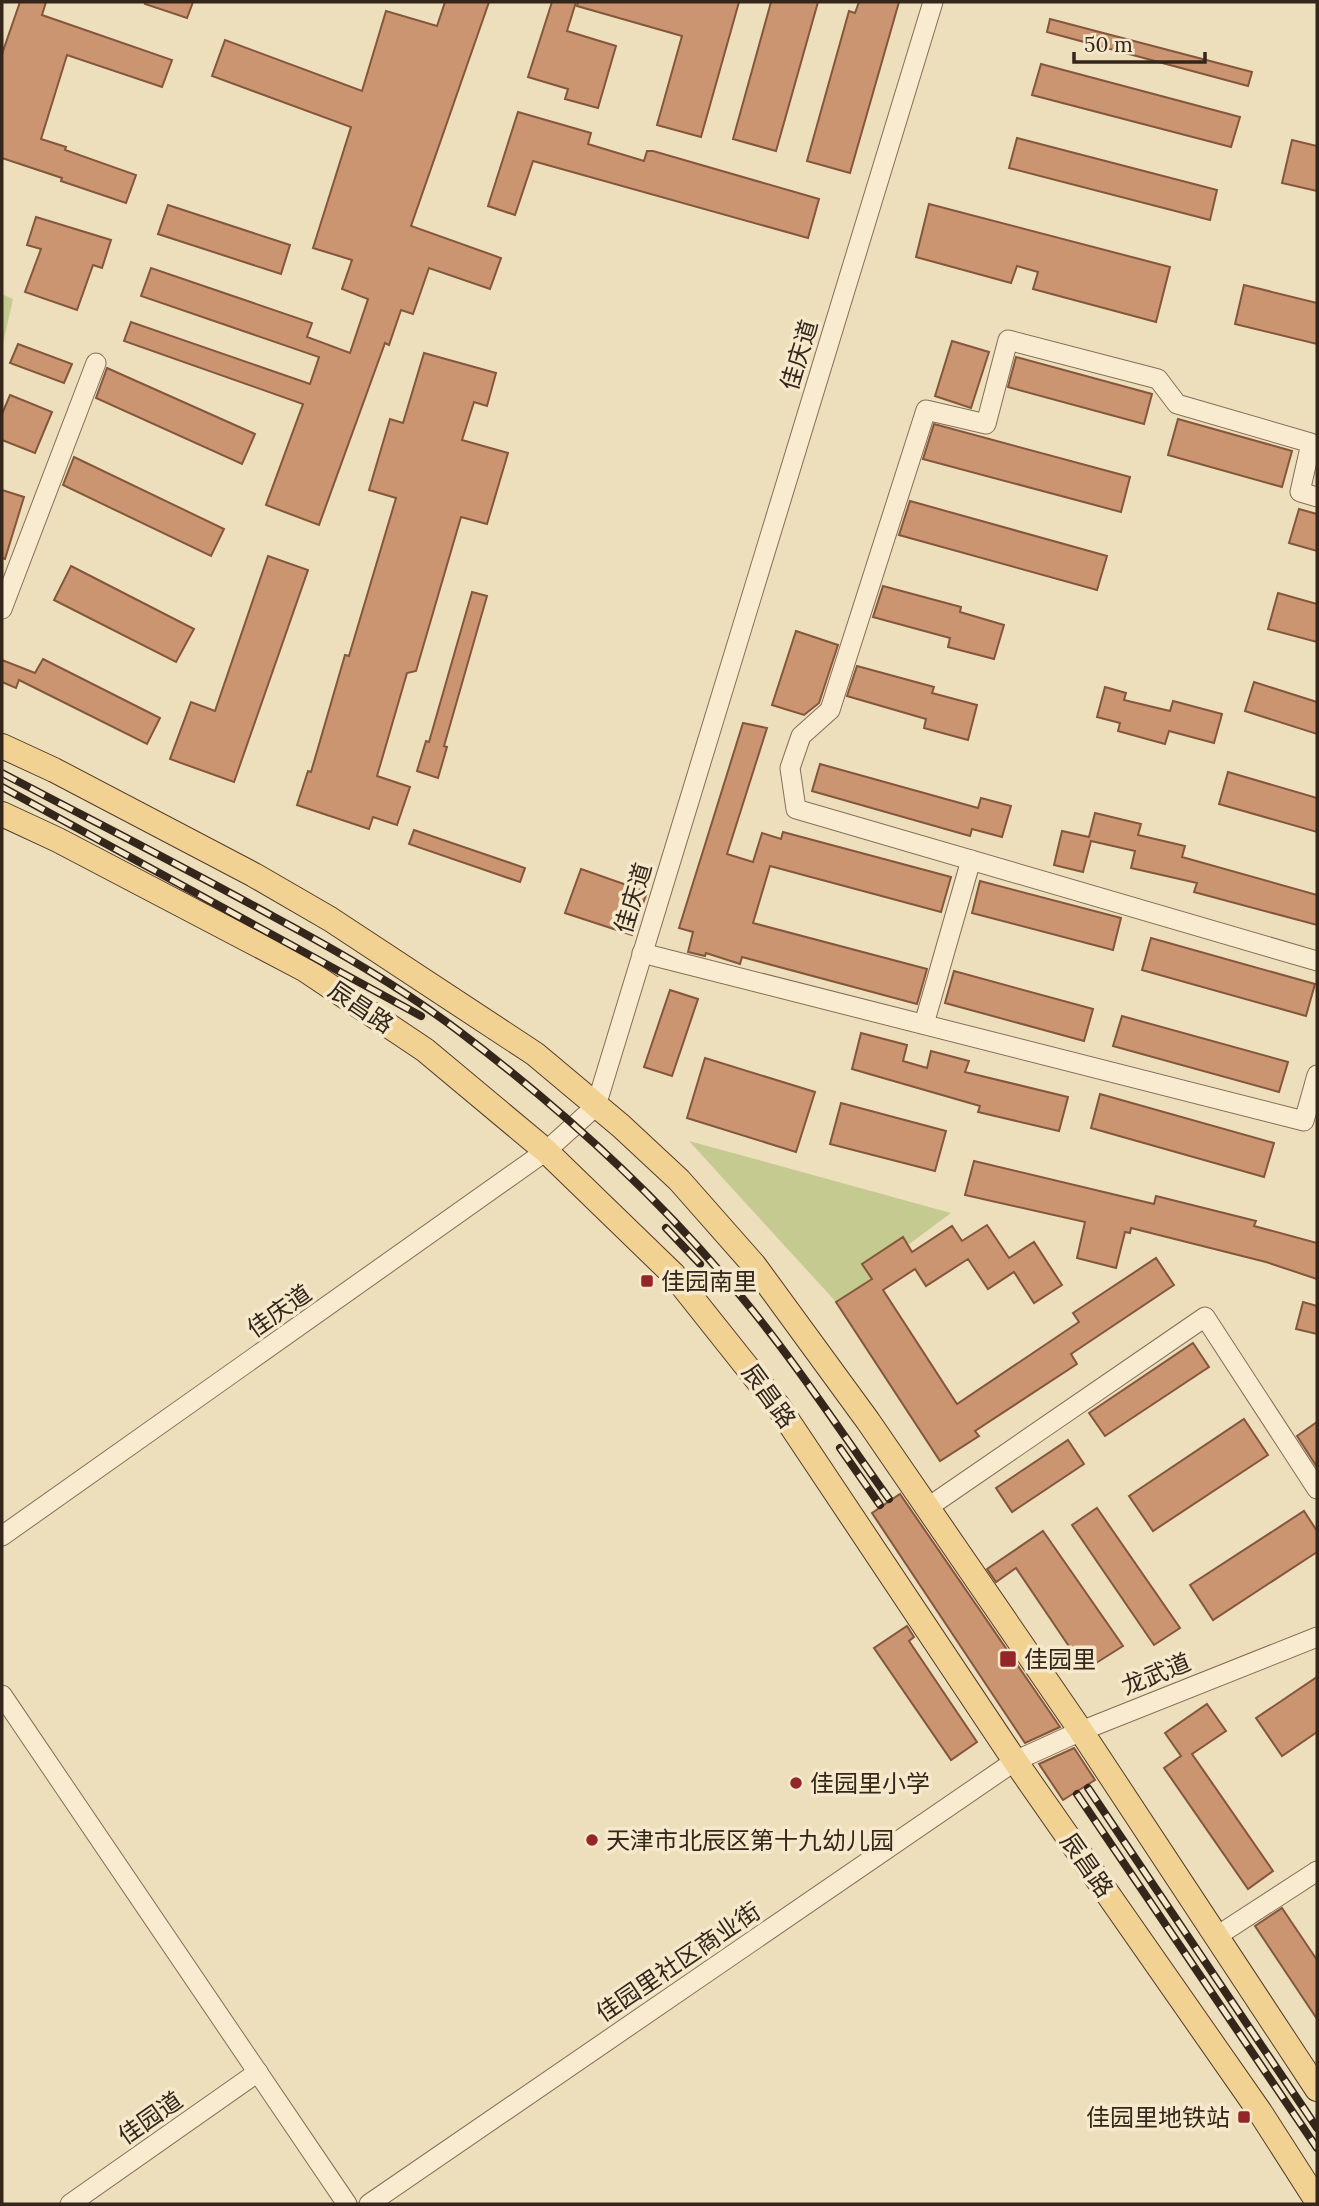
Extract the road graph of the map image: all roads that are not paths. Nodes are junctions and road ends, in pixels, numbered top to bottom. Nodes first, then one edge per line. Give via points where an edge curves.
1 (933, 2) edge
2 (96, 363) dead end
3 (1317, 497) edge
4 (2, 609) edge
5 (2, 734) edge
6 (2, 746) edge
7 (54, 770) junction
8 (2, 814) edge
9 (971, 860) junction
10 (642, 953) junction
11 (1317, 961) edge
12 (924, 1024) junction
13 (1317, 1075) edge
14 (596, 1106) junction
15 (546, 1152) junction
16 (1317, 1489) edge
17 (927, 1508) junction
18 (2, 1536) edge
19 (1317, 1637) edge
20 (2, 1695) edge
21 (1081, 1731) junction
22 (1015, 1761) junction
23 (1317, 1871) edge
24 (1217, 1936) junction
25 (258, 2072) junction
26 (1317, 2089) edge
27 (1317, 2201) edge
28 (71, 2204) edge
29 (347, 2204) edge
30 (369, 2204) edge

1 - 10 street, 佳庆道
2 - 4 street
3 - 9 street via 1300,492 1311,443 1177,404 1158,379 1008,340 986,424 926,410 830,710 801,736 790,768 796,809
5 - 7 street
6 - 7 main road
7 - 14 main road via 330,919 535,1054
8 - 15 main road, 辰昌路 via 304,970 425,1050
9 - 11 street
9 - 12 street
10 - 12 street
10 - 14 street, 佳庆道
12 - 13 street via 1304,1121
14 - 15 street, 佳庆道
14 - 17 main road via 679,1180 754,1265
15 - 18 street, 佳庆道
15 - 22 main road, 辰昌路 via 673,1274 731,1344 778,1406
16 - 17 street via 1205,1317
17 - 21 main road
19 - 21 street, 龙武道
20 - 25 street
21 - 22 street, 龙武道
21 - 24 main road
22 - 27 main road, 辰昌路
22 - 30 street, 佳园里社区商业街
23 - 24 street
24 - 26 main road
25 - 28 street, 佳园道
25 - 29 street

